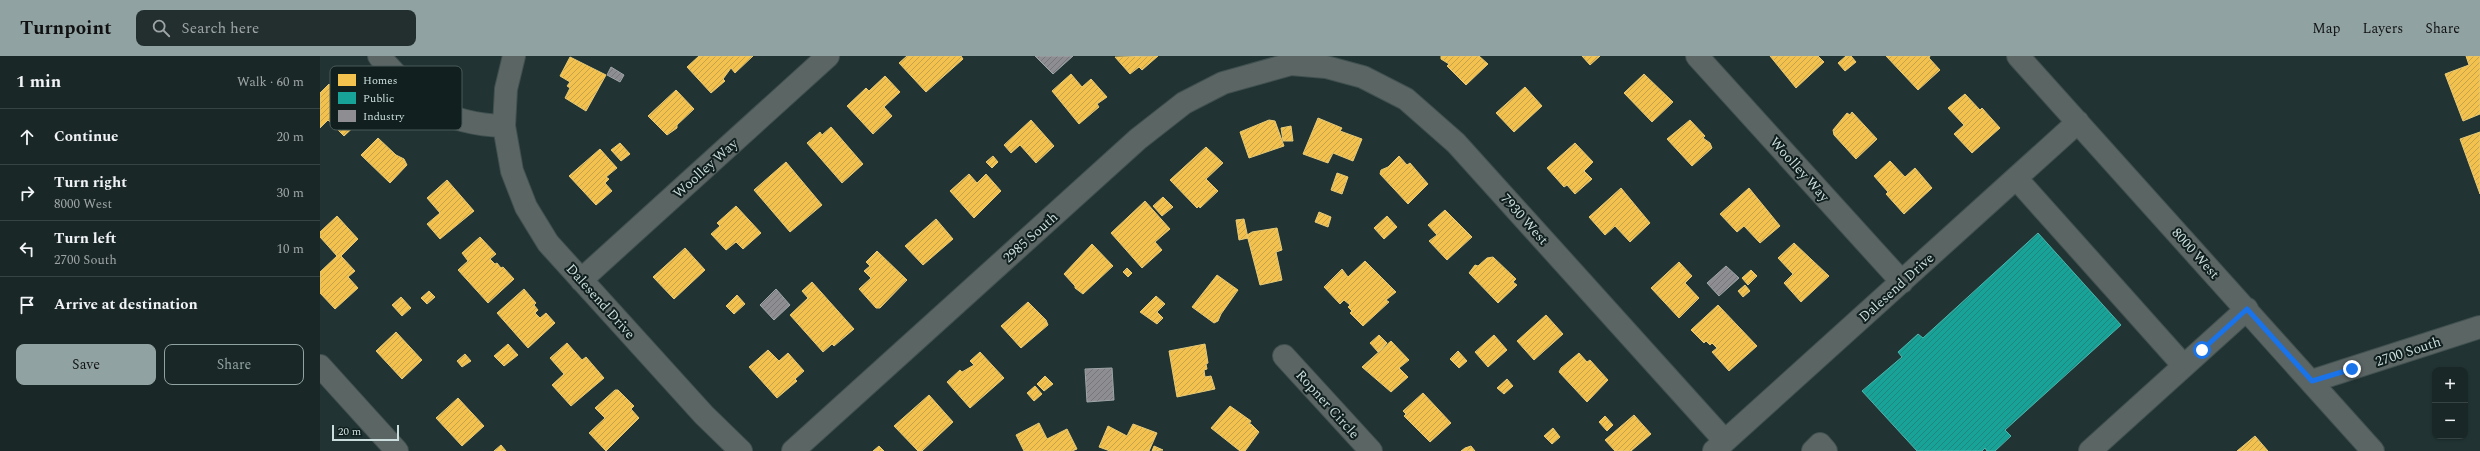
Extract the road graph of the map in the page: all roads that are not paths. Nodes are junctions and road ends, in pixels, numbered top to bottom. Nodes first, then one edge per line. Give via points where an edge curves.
1 (379, 56) edge
2 (514, 56) edge
3 (828, 56) edge
4 (1697, 56) edge
5 (2018, 56) edge
6 (1291, 60) edge
7 (388, 66) edge
8 (462, 121) edge
9 (2078, 122) junction
10 (504, 126) junction
11 (2016, 178) junction
12 (581, 280) junction
13 (1902, 282) junction
14 (2247, 309) junction
15 (2480, 328) edge
16 (1284, 356) dead end
17 (320, 366) edge
18 (2184, 366) junction
19 (2312, 381) junction
20 (1719, 446) edge
21 (397, 451) edge
22 (741, 451) edge
23 (793, 451) edge
24 (1371, 451) edge
25 (1813, 451) edge
26 (1826, 451) edge
27 (2090, 451) edge
28 (2373, 451) edge

1 - 7 street
2 - 10 street, Dalesend Drive via 506,89
3 - 12 street, Woolley Way
4 - 13 street, Woolley Way
5 - 9 street, 8000 West
6 - 20 street, 7930 West via 1363,77 1406,99 1456,143
6 - 23 street, 2985 South via 1223,83 1184,103 1138,139
8 - 10 street
9 - 11 street, Dalesend Drive
9 - 14 street, 8000 West
10 - 12 street, Dalesend Drive via 512,171 526,207 548,243
11 - 13 street, Dalesend Drive
11 - 18 street
12 - 22 street, Dalesend Drive via 704,415
13 - 20 street, Dalesend Drive
14 - 18 street
14 - 19 street, 8000 West
15 - 19 street, 2700 South
16 - 24 street, Ropner Circle
17 - 21 street
18 - 27 street
19 - 28 street, 8000 West
25 - 26 street via 1820,444

